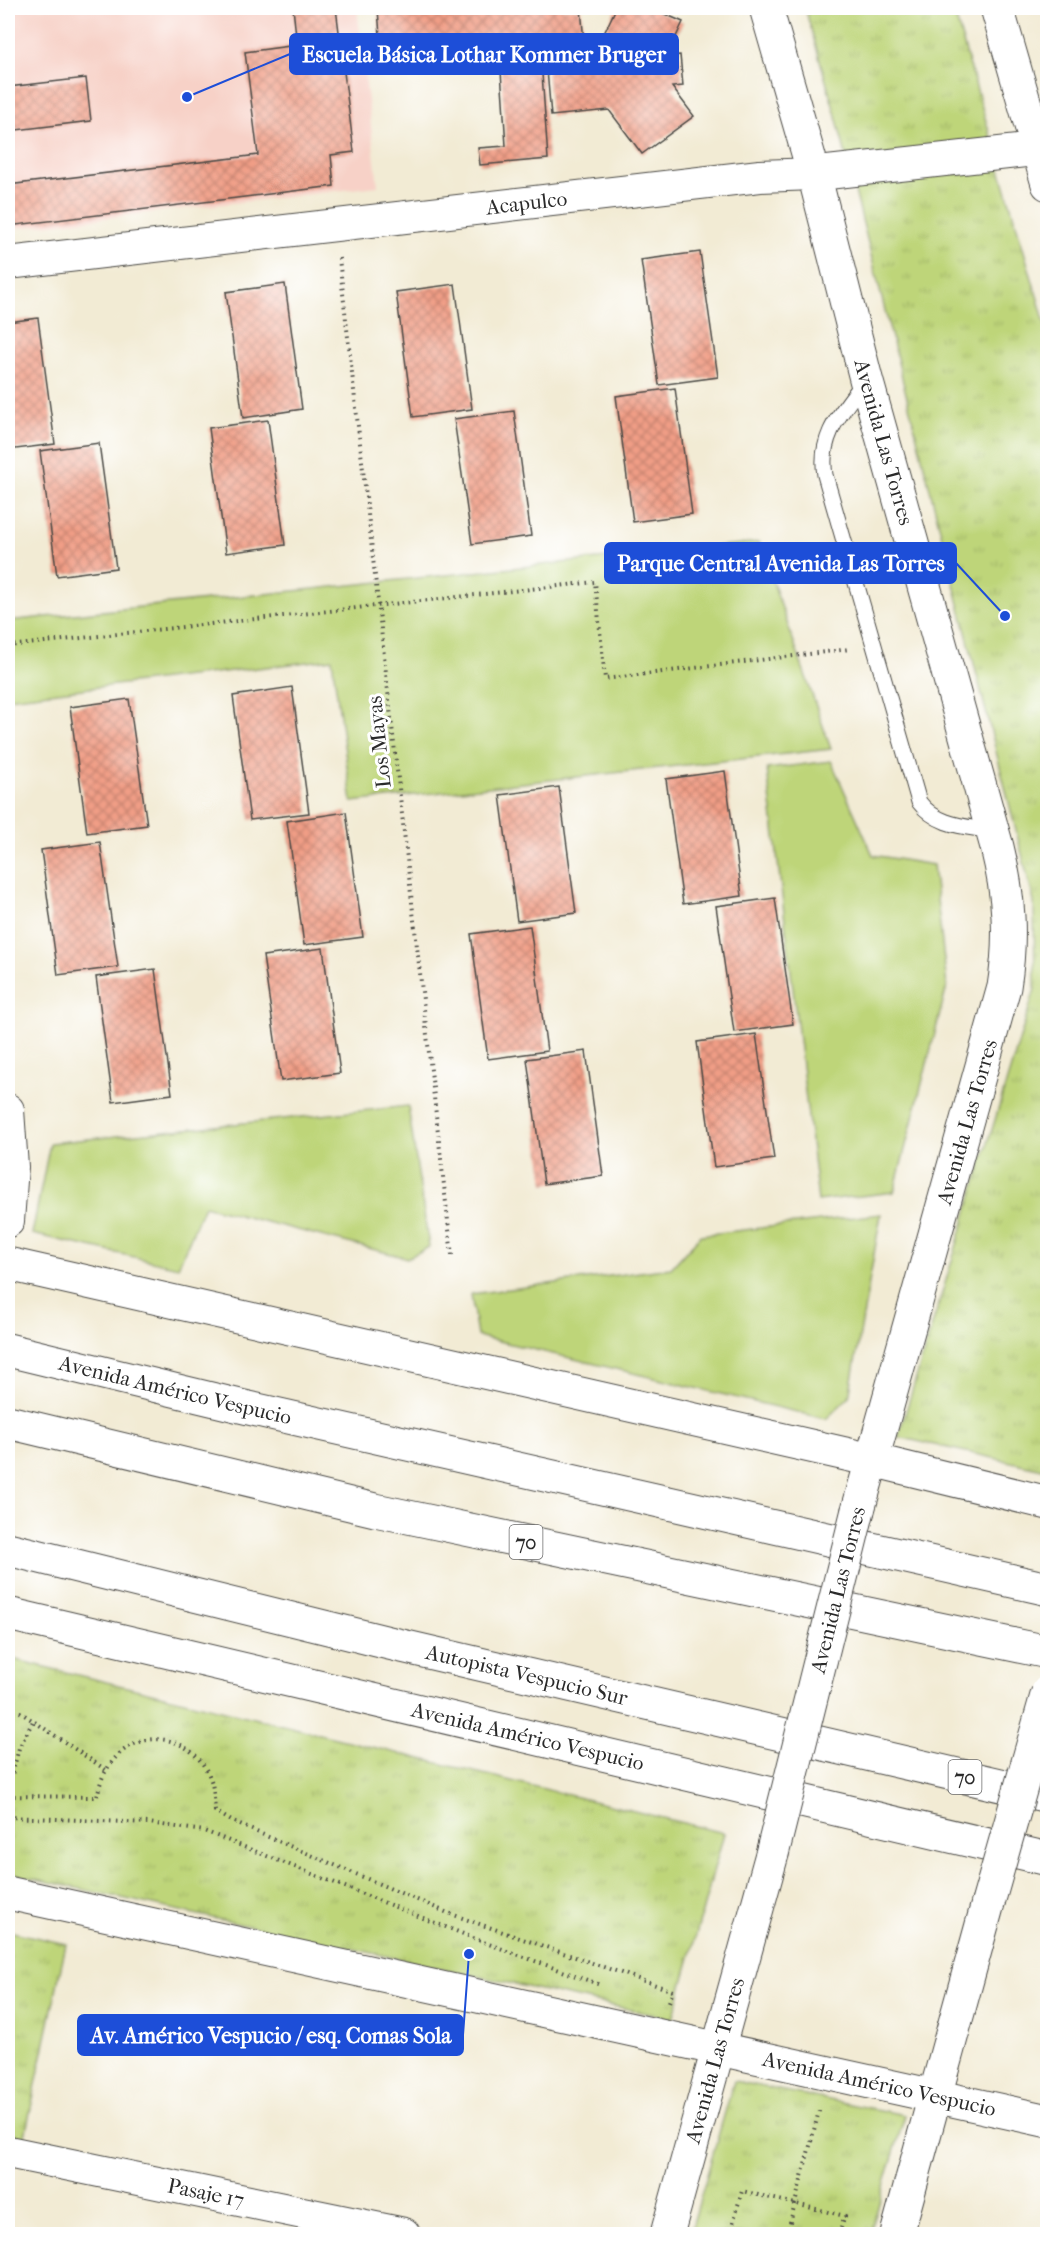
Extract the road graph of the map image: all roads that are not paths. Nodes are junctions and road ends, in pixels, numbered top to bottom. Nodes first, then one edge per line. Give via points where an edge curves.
1 (765, 8) edge
2 (997, 8) edge
3 (1042, 149) edge
4 (814, 174) junction
5 (1047, 184) edge
6 (8, 263) edge
7 (866, 379) junction
8 (992, 831) junction
9 (8, 1110) edge
10 (8, 1221) edge
11 (8, 1264) edge
12 (8, 1350) edge
13 (8, 1422) edge
14 (872, 1460) junction
15 (1047, 1503) edge
16 (8, 1549) edge
17 (1047, 1589) edge
18 (8, 1614) edge
19 (1047, 1652) edge
20 (1047, 1692) edge
21 (1047, 1796) edge
22 (1047, 1859) edge
23 (8, 1893) edge
24 (718, 2049) junction
25 (935, 2096) junction
26 (1047, 2121) edge
27 (8, 2152) edge
28 (404, 2235) edge
29 (667, 2235) edge
30 (897, 2235) edge

1 - 4 main road, Avenida Las Torres
2 - 3 main road
3 - 4 main road, Acapulco
3 - 5 main road
4 - 6 street, Acapulco via 760,176
4 - 7 main road, Avenida Las Torres
7 - 8 main road, Avenida Las Torres
7 - 8 lane via 831,428 822,462 873,647 919,802 926,812 943,822
8 - 14 main road, Avenida Las Torres via 1009,902 1009,958 1004,987
9 - 10 street via 12,1167
11 - 14 main road
12 - 17 main road, Avenida Américo Vespucio
13 - 19 main road, 70 via 375,1510
14 - 15 main road
14 - 24 main road, Avenida Las Torres, bridge
16 - 21 main road, Autopista Vespucio Sur / 70 via 389,1643
18 - 22 main road, Avenida Américo Vespucio
20 - 25 main road, bridge
23 - 24 main road, Avenida Américo Vespucio
24 - 25 main road, Avenida Américo Vespucio
24 - 29 main road, Avenida Las Torres
25 - 26 main road, Avenida Américo Vespucio
25 - 30 main road
27 - 28 street, Pasaje 17

